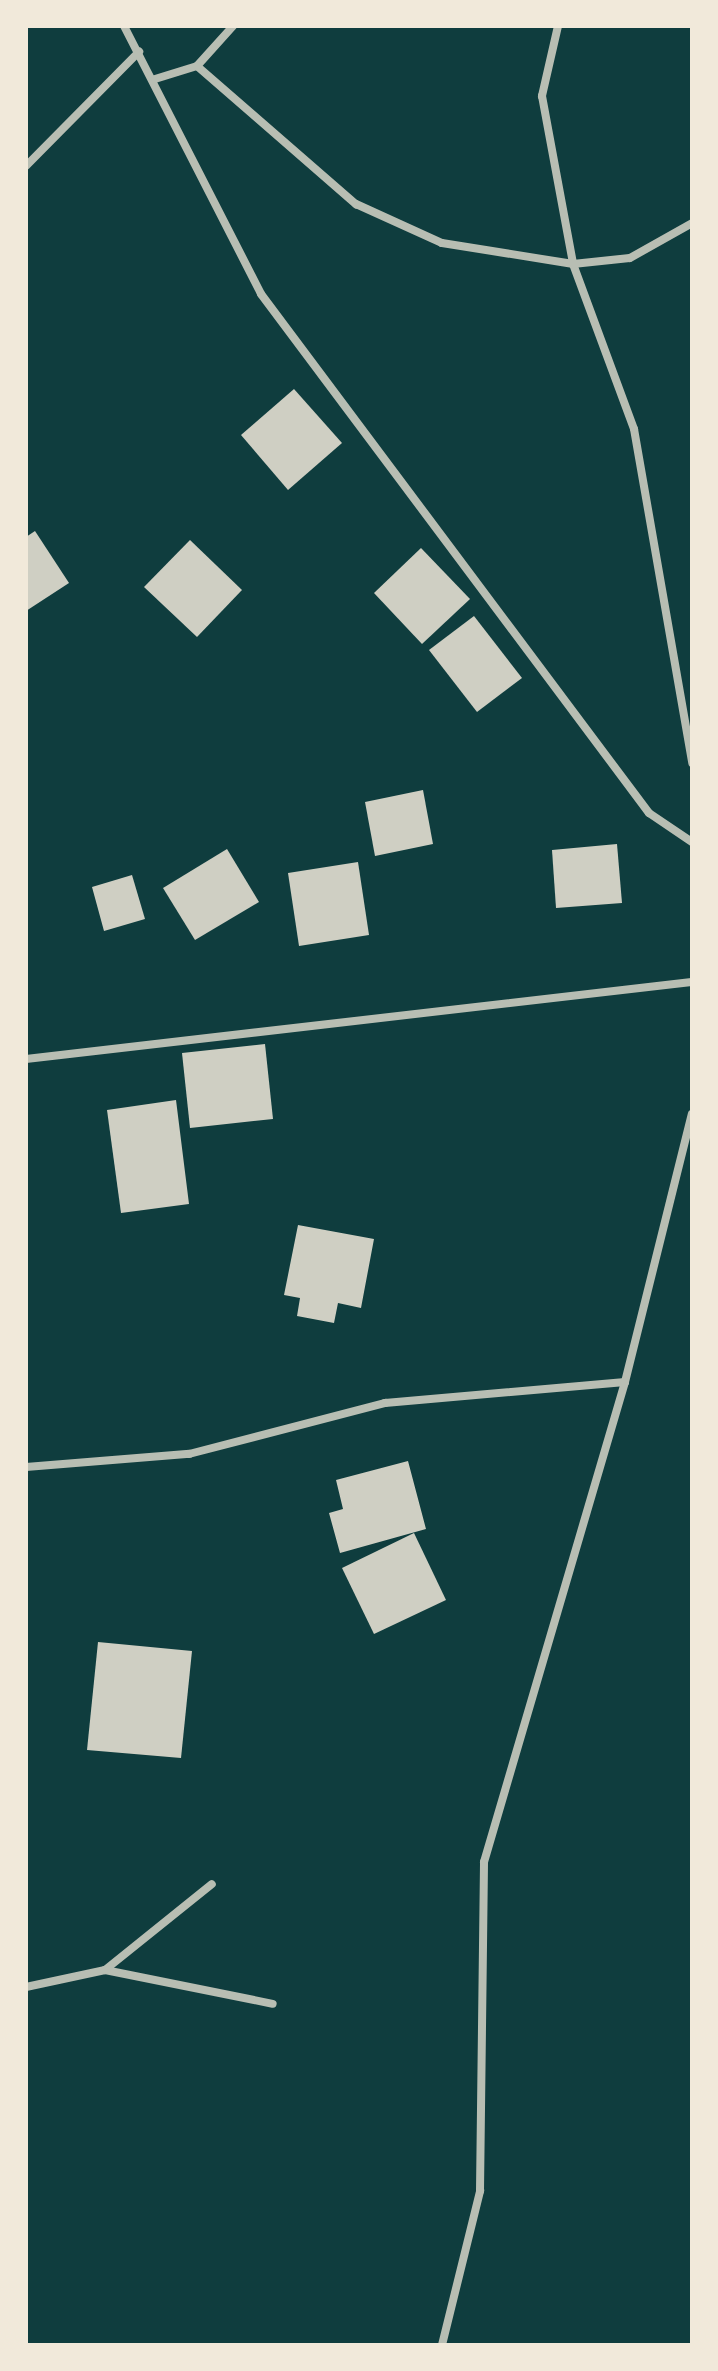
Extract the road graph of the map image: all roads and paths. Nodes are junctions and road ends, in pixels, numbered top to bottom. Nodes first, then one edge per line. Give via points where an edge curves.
1 (124, 26) edge
2 (233, 26) edge
3 (558, 26) edge
4 (139, 52) junction
5 (197, 66) junction
6 (155, 79) junction
7 (26, 166) edge
8 (692, 223) edge
9 (573, 264) junction
10 (692, 763) edge
11 (692, 842) edge
12 (692, 982) edge
13 (26, 1059) edge
14 (692, 1114) edge
15 (625, 1382) junction
16 (26, 1467) edge
17 (212, 1884) dead end
18 (105, 1970) junction
19 (26, 1987) edge
20 (273, 2004) dead end
21 (442, 2345) edge

1 - 4 street
2 - 5 street
3 - 9 street via 542,96
4 - 6 street
4 - 7 street
5 - 6 street
5 - 9 street via 356,204 442,243
6 - 11 street via 261,294 649,813
8 - 9 street via 630,258
9 - 10 street via 634,429
12 - 13 street
14 - 15 street
15 - 16 street via 385,1403 189,1454
15 - 21 street via 484,1862 480,2191
17 - 18 street
18 - 19 street
18 - 20 street

